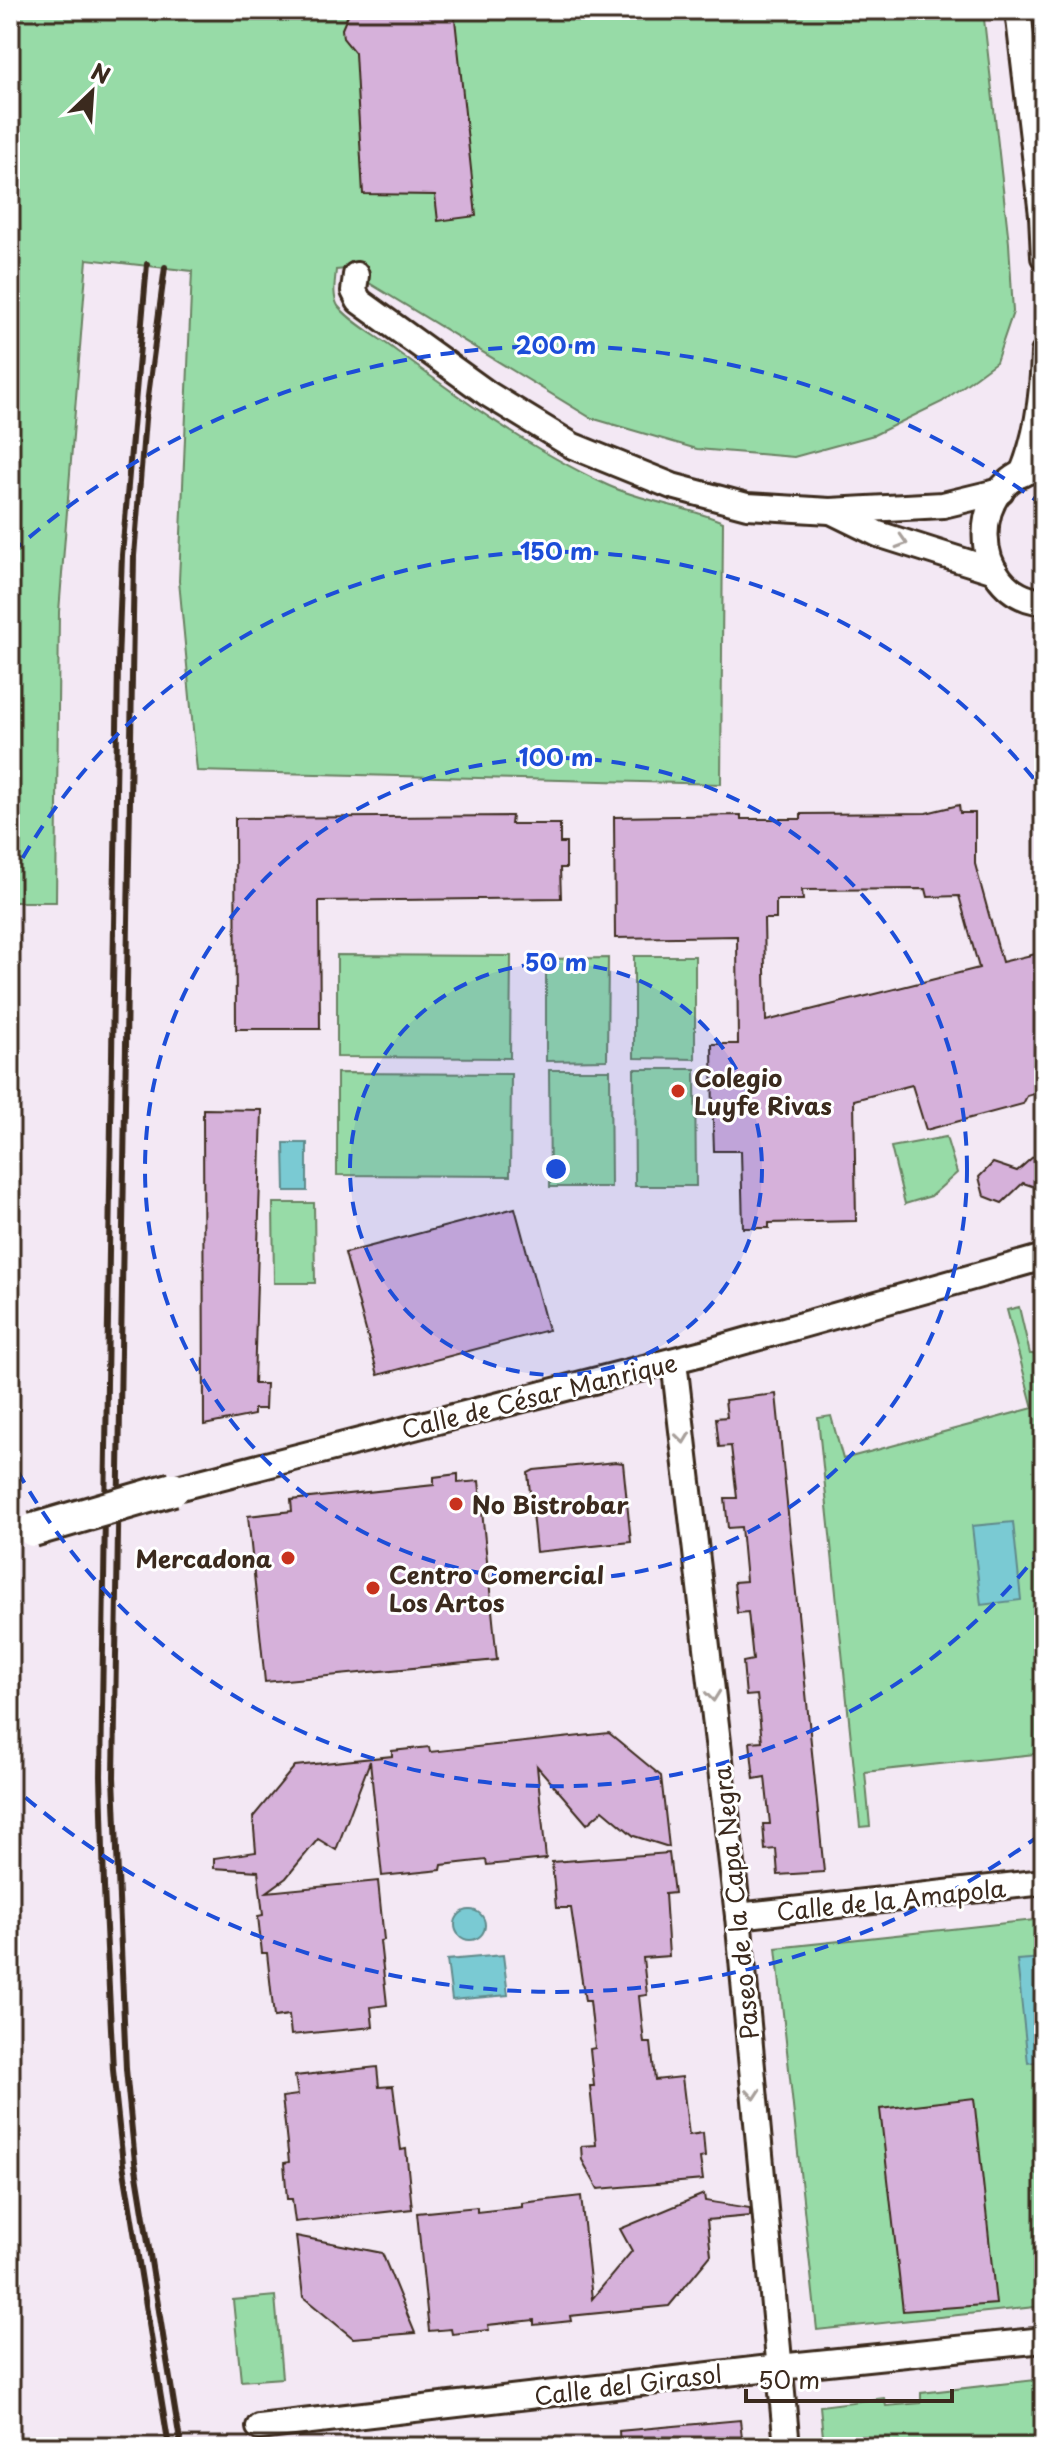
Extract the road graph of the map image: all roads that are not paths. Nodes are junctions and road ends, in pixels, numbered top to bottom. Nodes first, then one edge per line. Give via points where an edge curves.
1 (1018, 10) edge
2 (1044, 257) edge
3 (356, 275) dead end
4 (1044, 353) edge
5 (1033, 471) edge
6 (1001, 491) junction
7 (830, 511) junction
8 (995, 571) junction
9 (1042, 605) edge
10 (1044, 1257) edge
11 (674, 1361) junction
12 (173, 1489) joint
13 (33, 1530) dead end
14 (1044, 1882) edge
15 (738, 1916) junction
16 (1044, 2340) edge
17 (779, 2367) junction
18 (259, 2427) dead end
19 (787, 2447) edge

1 - 2 street
3 - 7 street via 359,301 488,394 573,446 672,486 747,506
4 - 5 street
5 - 6 street
6 - 7 street via 943,505
6 - 8 street via 984,530
7 -> 8 street via 878,534
8 - 9 street via 1021,596
10 - 11 street, Calle de César Manrique
11 - 12 street, Calle de César Manrique
11 -> 15 street, Paseo de la Capa Negra
12 - 13 street, Calle de César Manrique, bridge
14 - 15 street, Calle de la Amapola
15 -> 17 street, Paseo de la Capa Negra
16 - 17 street, Calle del Girasol
17 - 18 street, Calle del Girasol
17 - 19 street, Paseo de la Capa Negra

